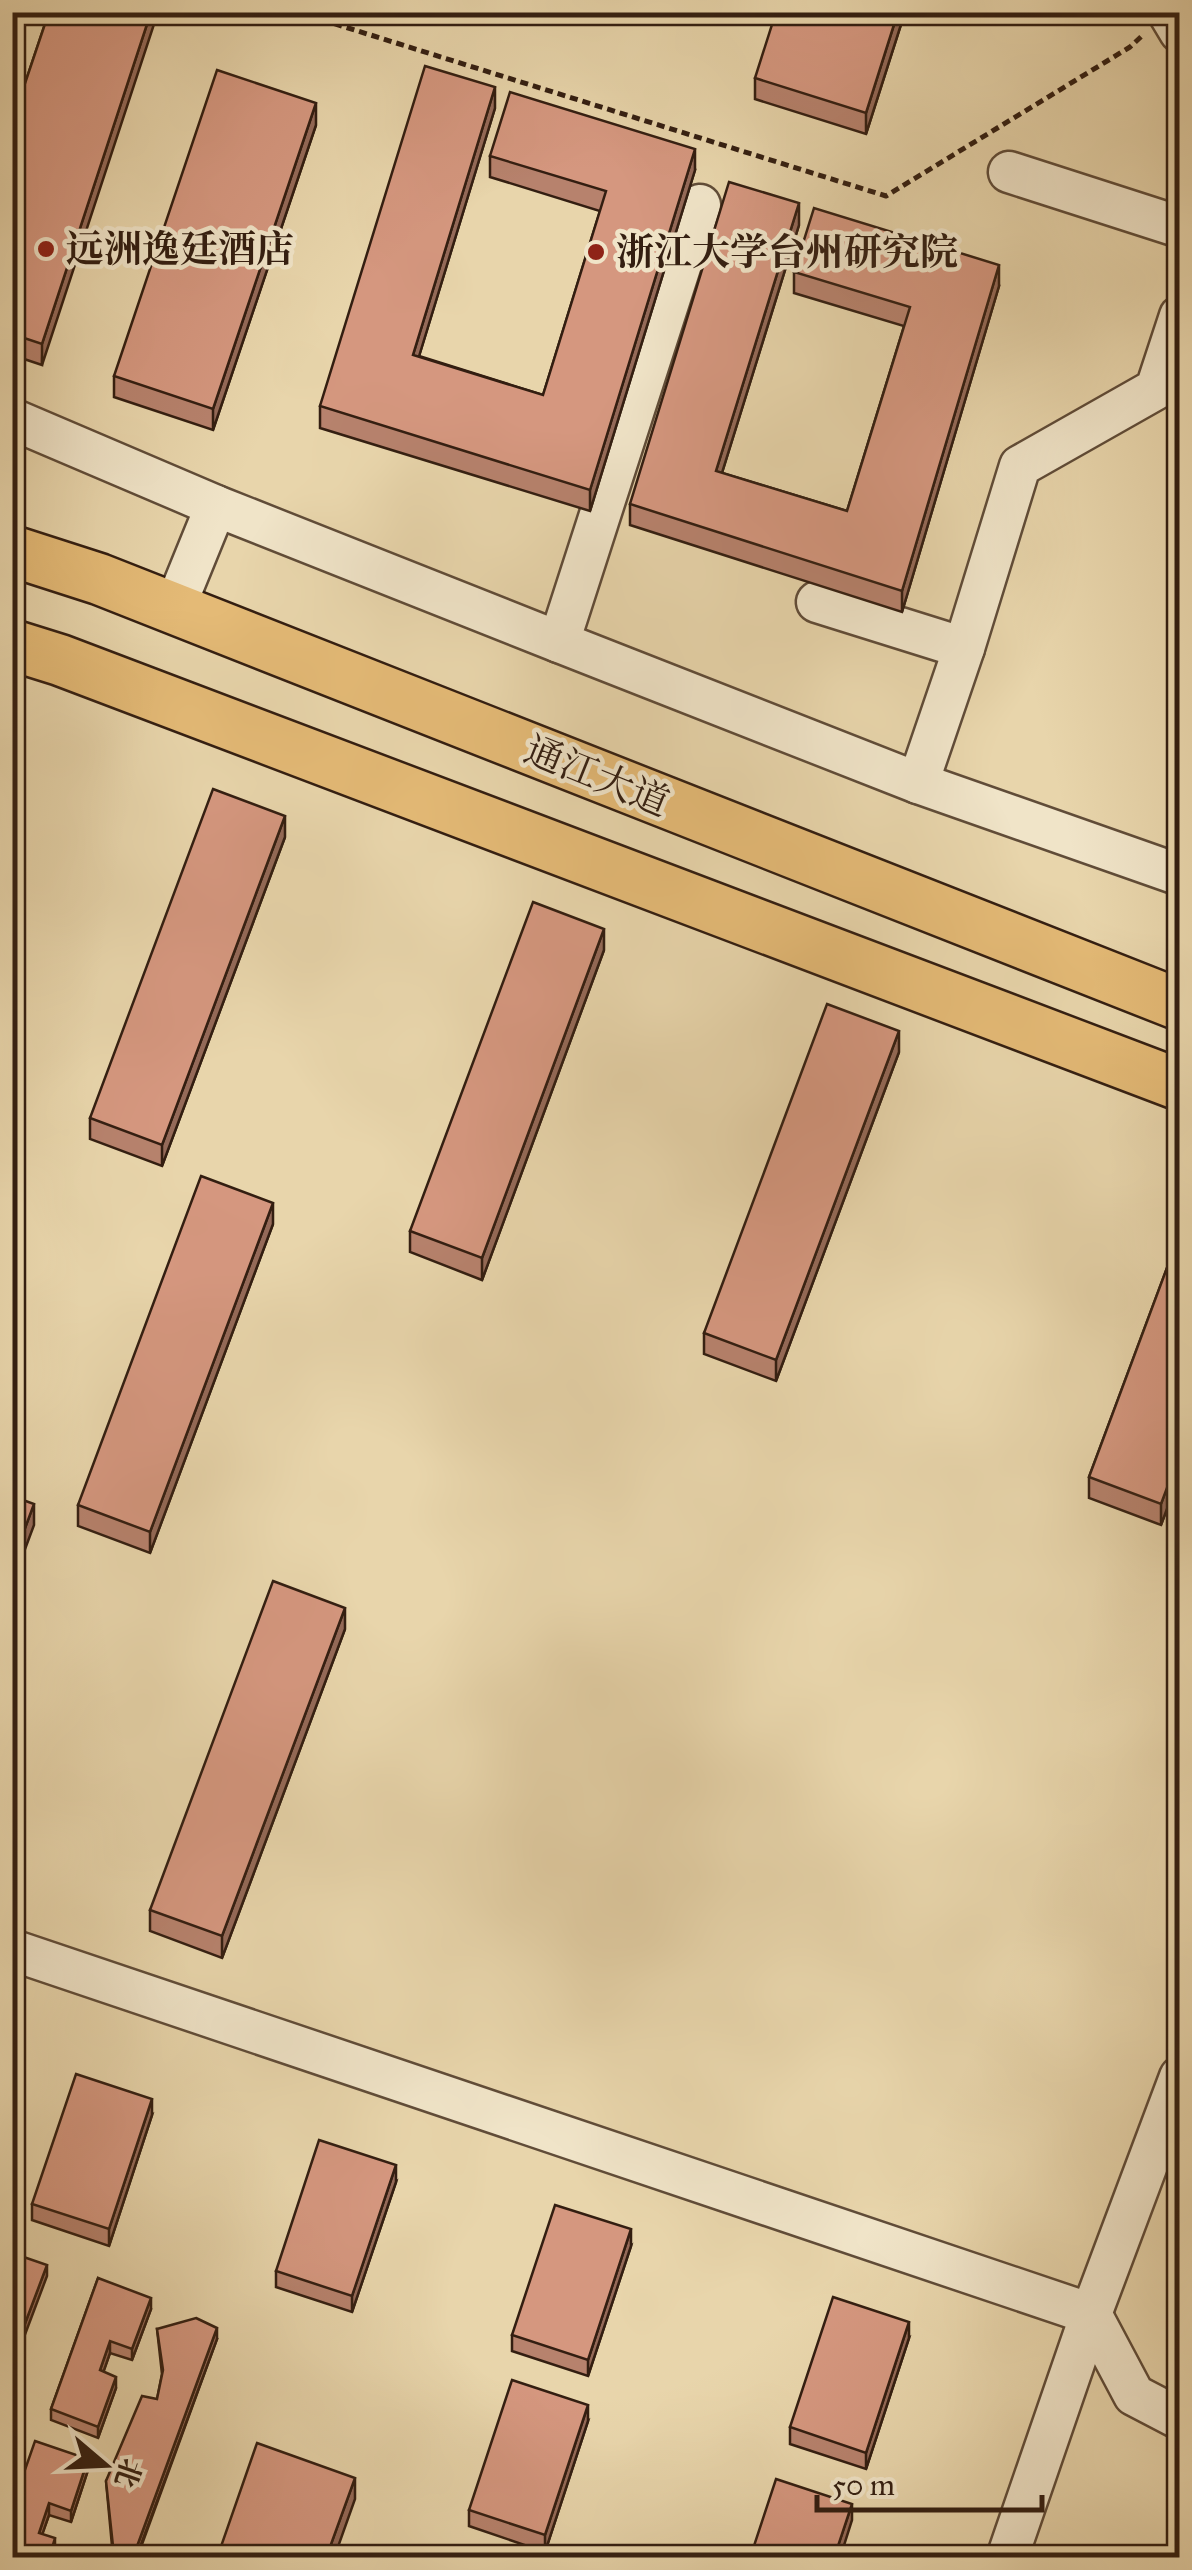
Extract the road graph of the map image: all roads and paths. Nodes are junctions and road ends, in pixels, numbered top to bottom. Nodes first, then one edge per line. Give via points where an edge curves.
1 (297, 12) edge
2 (1168, 13) edge
3 (1180, 32) edge
4 (1008, 172) dead end
5 (700, 206) dead end
6 (1180, 227) edge
7 (1180, 316) edge
8 (12, 420) edge
9 (216, 506) junction
10 (12, 551) edge
11 (817, 602) dead end
12 (174, 609) junction
13 (559, 642) junction
14 (12, 644) edge
15 (964, 648) junction
16 (918, 783) junction
17 (1180, 875) edge
18 (1180, 1005) edge
19 (1180, 1085) edge
20 (12, 1950) edge
21 (1180, 2077) edge
22 (1091, 2314) junction
23 (1180, 2419) edge
24 (1006, 2558) edge

1 - 2 path via 886,196 1130,47
2 - 3 street
4 - 6 street
5 - 13 street
7 - 15 street via 1156,388 1020,466
8 - 9 street
9 - 12 street
9 - 13 street
10 - 12 main road, 通江大道
11 - 15 street
12 - 18 main road, 通江大道
13 - 16 street
14 - 19 main road
15 - 16 street
16 - 17 street
20 - 22 street
21 - 22 street
22 - 23 street via 1134,2395
22 - 24 street

